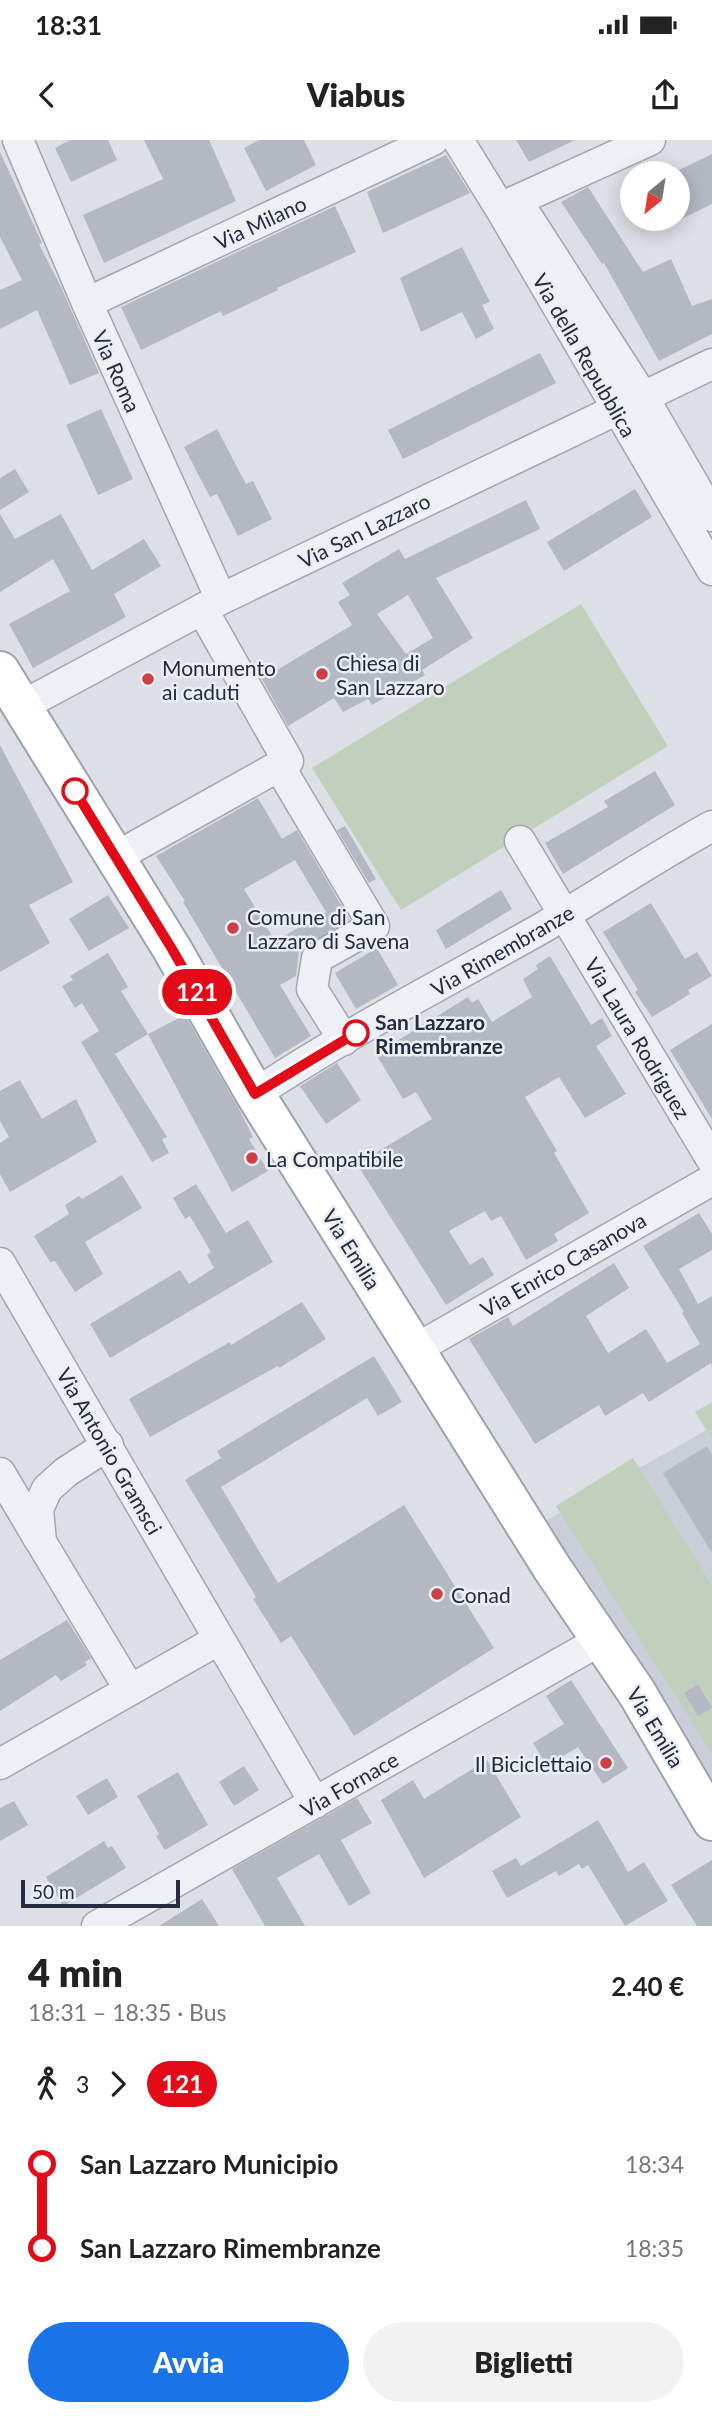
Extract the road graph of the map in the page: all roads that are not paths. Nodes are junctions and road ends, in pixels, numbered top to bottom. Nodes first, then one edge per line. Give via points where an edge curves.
1 (433, 140) edge
2 (457, 140) edge
3 (477, 140) edge
4 (650, 140) edge
5 (22, 141) edge
6 (509, 205) junction
7 (87, 303) junction
8 (712, 364) edge
9 (630, 403) junction
10 (712, 516) edge
11 (712, 570) edge
12 (211, 604) junction
13 (0, 671) edge
14 (22, 706) junction
15 (279, 766) junction
16 (712, 826) edge
17 (520, 841) dead end
18 (116, 858) junction
19 (563, 916) junction
20 (344, 1041) junction
21 (255, 1094) junction
22 (712, 1160) edge
23 (712, 1180) edge
24 (0, 1263) edge
25 (414, 1350) junction
26 (108, 1445) junction
27 (0, 1465) edge
28 (66, 1472) junction
29 (0, 1474) edge
30 (41, 1542) junction
31 (218, 1640) junction
32 (601, 1640) junction
33 (130, 1690) junction
34 (0, 1764) edge
35 (315, 1803) junction
36 (712, 1821) edge
37 (108, 1923) edge

1 - 7 street, Via Milano
2 - 6 street, Via della Repubblica
3 - 6 street, Via della Repubblica
4 - 6 street
5 - 7 street, Via Roma
6 - 9 street, Via della Repubblica
7 - 12 street, Via Roma
8 - 9 street, Via San Lazzaro
9 - 10 street, Via della Repubblica
9 - 11 street, Via della Repubblica
9 - 12 street, Via San Lazzaro
12 - 14 street, Via San Lazzaro
12 - 15 street, Via Roma via 288,761
13 - 14 main road, Via Emilia
14 - 18 main road, Via Emilia
15 - 18 street
15 - 20 street via 374,926 317,958 312,989
16 - 19 street, Via Rimembranze
17 - 19 street, Via Laura Rodriguez
18 - 21 main road, Via Emilia
19 - 20 street, Via Rimembranze
19 - 22 street, Via Laura Rodriguez
20 - 21 street, Via Rimembranze
21 - 25 main road, Via Emilia
23 - 25 street, Via Enrico Casanova
24 - 26 street, Via Antonio Gramsci
25 - 32 main road, Via Emilia
26 - 28 street
26 - 31 street, Via Antonio Gramsci
27 - 28 street via 17,1476 37,1479
28 - 30 street via 47,1489 38,1509
29 - 30 street
30 - 33 street
31 - 33 street
31 - 35 street, Via Antonio Gramsci
32 - 35 street, Via Fornace
32 - 36 main road, Via Emilia
33 - 34 street
35 - 37 street, Via Fornace

